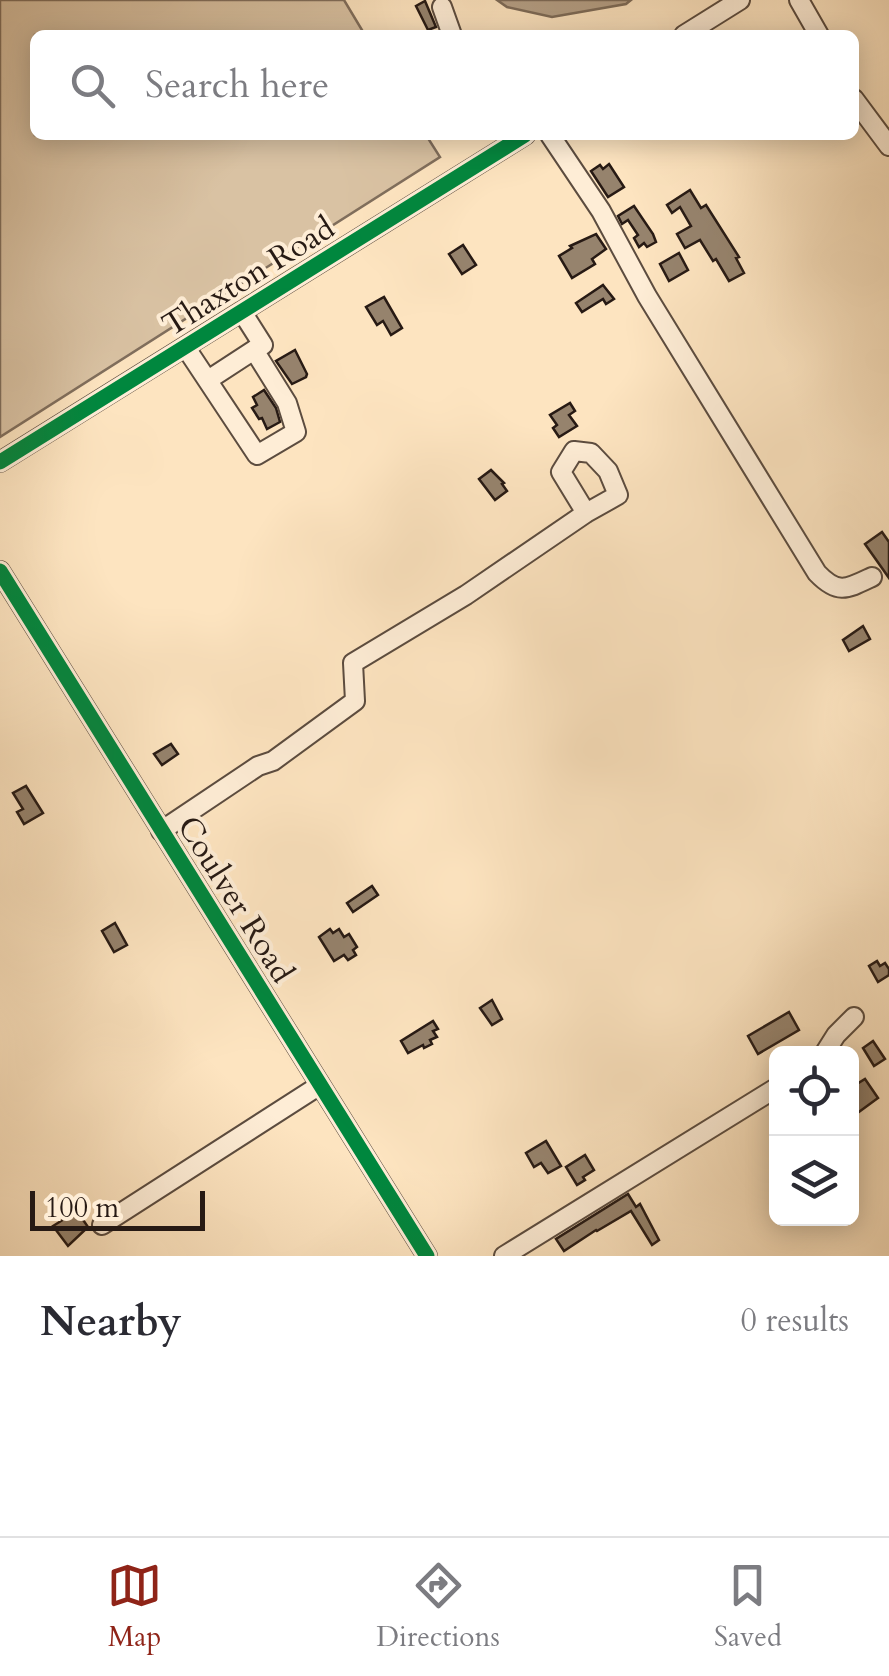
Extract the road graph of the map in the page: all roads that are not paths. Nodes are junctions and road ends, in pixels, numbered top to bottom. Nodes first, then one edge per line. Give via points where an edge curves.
1 (740, 0) edge
2 (798, 0) edge
3 (442, 7) dead end
4 (450, 30) edge
5 (692, 30) edge
6 (816, 30) edge
7 (859, 106) edge
8 (512, 140) edge
9 (553, 140) edge
10 (889, 146) edge
11 (242, 312) junction
12 (263, 344) junction
13 (186, 348) junction
14 (208, 380) junction
15 (0, 462) edge
16 (586, 513) dead end
17 (0, 571) edge
18 (872, 577) dead end
19 (161, 830) junction
20 (854, 1017) dead end
21 (829, 1046) edge
22 (320, 1085) junction
23 (769, 1092) edge
24 (102, 1225) dead end
25 (427, 1256) edge
26 (504, 1256) edge

1 - 5 street
2 - 6 street
3 - 4 street
7 - 10 street
8 - 11 street, Thaxton Road
9 - 18 street via 817,573 842,589
11 - 12 street
11 - 13 street, Thaxton Road
12 - 14 street
12 - 14 street via 296,432 257,455
13 - 14 street
13 - 15 street, Thaxton Road
16 - 19 street via 353,664 355,700 273,762
17 - 19 street, Coulver Road
19 - 22 street, Coulver Road
20 - 21 street
22 - 24 street
22 - 25 street, Coulver Road
23 - 26 street

